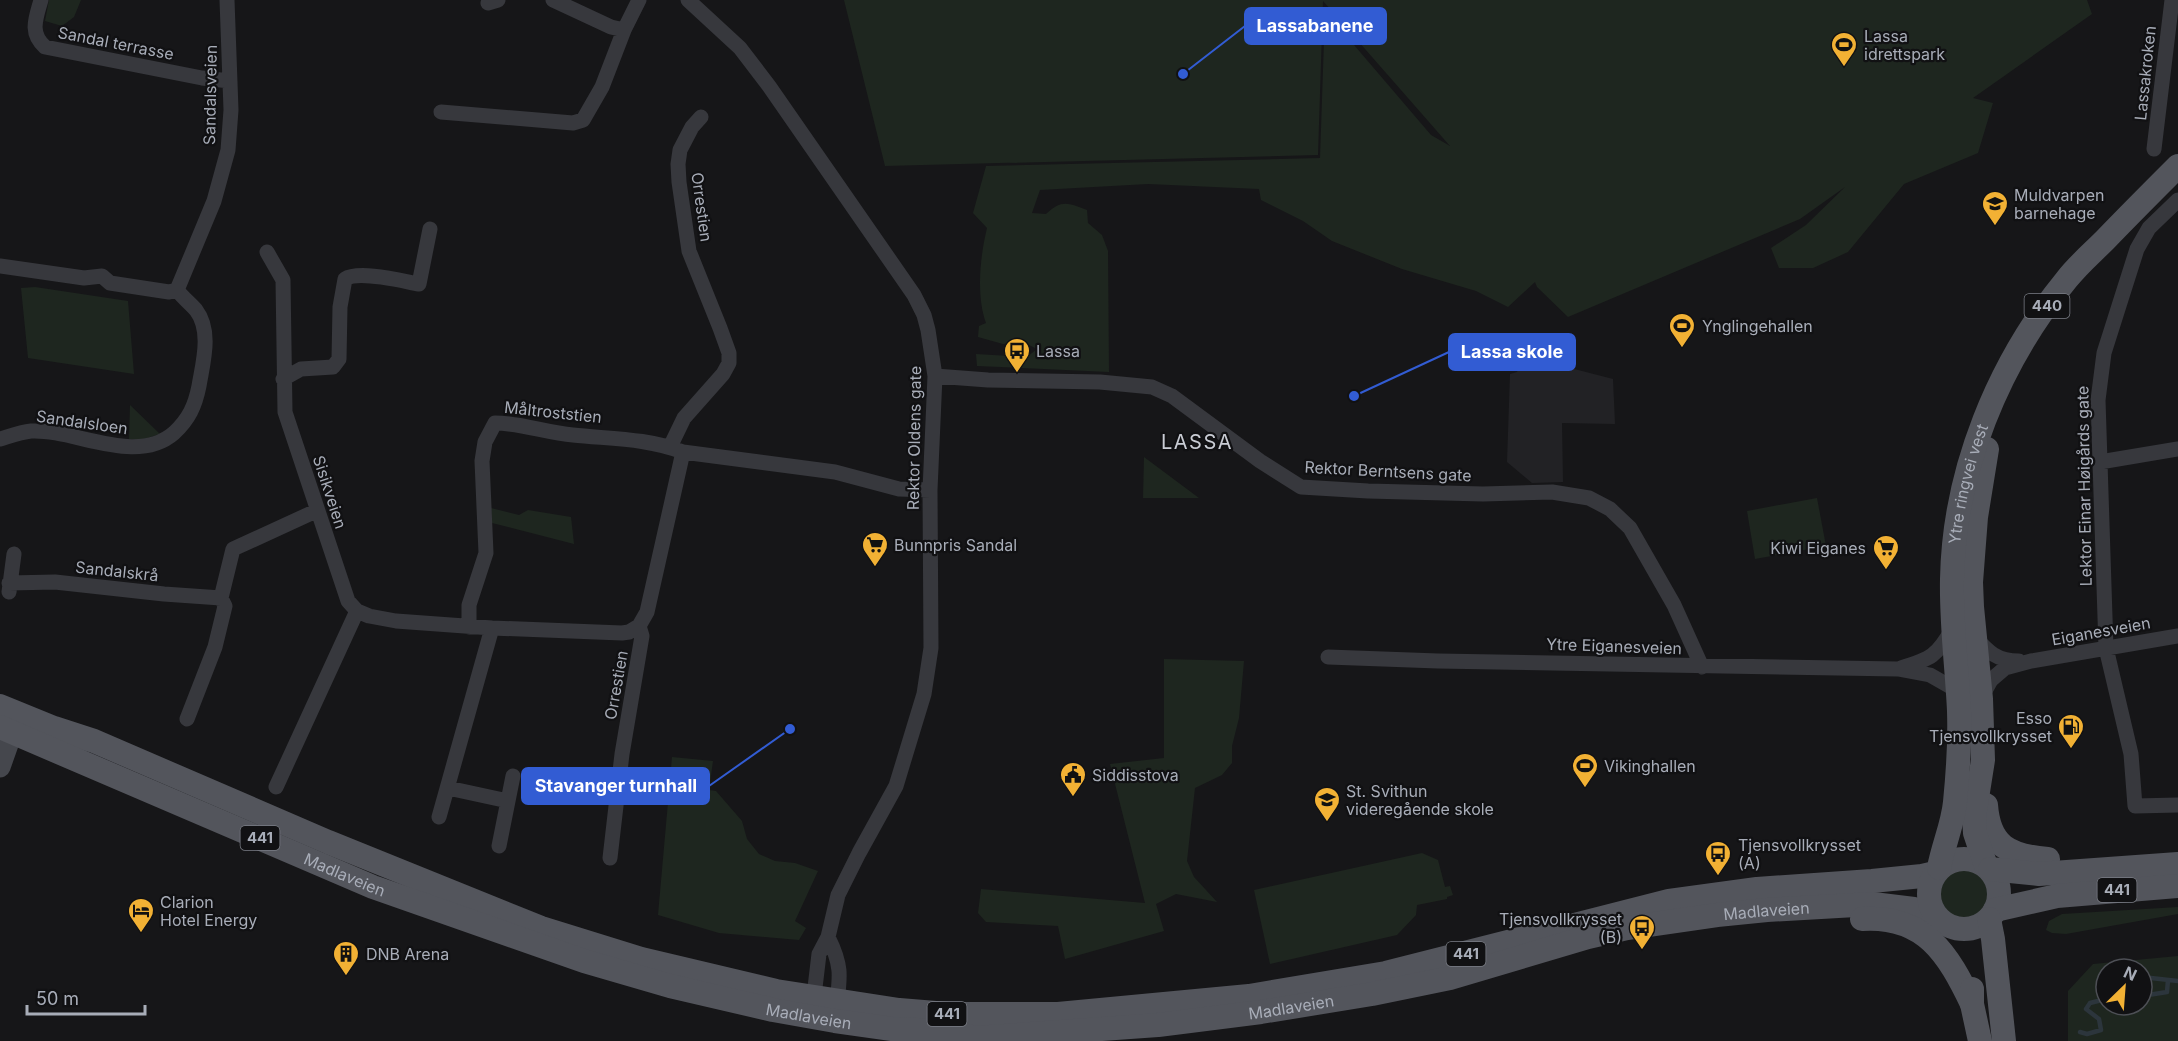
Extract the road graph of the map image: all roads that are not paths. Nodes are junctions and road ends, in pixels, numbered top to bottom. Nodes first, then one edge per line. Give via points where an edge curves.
1 (41, 0) edge
2 (227, 0) edge
3 (553, 0) edge
4 (639, 0) edge
5 (688, 0) edge
6 (2172, 0) edge
7 (624, 30) junction
8 (230, 81) junction
9 (441, 112) dead end
10 (701, 117) dead end
11 (2154, 149) dead end
12 (2178, 166) edge
13 (2178, 180) edge
14 (2178, 200) edge
15 (430, 229) dead end
16 (267, 252) dead end
17 (0, 266) edge
18 (177, 290) junction
19 (935, 376) junction
20 (284, 379) junction
21 (0, 439) edge
22 (2178, 448) edge
23 (676, 449) junction
24 (2100, 462) junction
25 (930, 490) junction
26 (316, 511) junction
27 (14, 554) dead end
28 (221, 598) junction
29 (357, 611) junction
30 (639, 626) junction
31 (469, 627) junction
32 (492, 628) junction
33 (1964, 632) junction
34 (2178, 636) edge
35 (2106, 648) junction
36 (1328, 657) dead end
37 (2031, 661) junction
38 (1702, 667) junction
39 (1898, 669) junction
40 (1958, 692) junction
41 (1981, 699) junction
42 (4, 715) edge
43 (187, 718) dead end
44 (1983, 760) junction
45 (0, 766) edge
46 (513, 776) dead end
47 (276, 787) dead end
48 (448, 788) junction
49 (508, 801) junction
50 (2178, 806) edge
51 (439, 817) dead end
52 (499, 846) dead end
53 (610, 858) dead end
54 (2178, 864) edge
55 (1988, 868) junction
56 (1937, 870) junction
57 (2075, 871) junction
58 (2178, 886) edge
59 (1838, 905) junction
60 (1992, 915) junction
61 (1942, 922) junction
62 (828, 937) junction
63 (1972, 1004) junction
64 (829, 1006) junction
65 (1980, 1041) edge
66 (2004, 1041) edge

1 - 8 street, Sandal terrasse via 35,32 45,47
2 - 8 street, Sandalsveien
3 - 7 street
4 - 7 street
5 - 19 street, Rektor Oldens gate via 740,48 914,295 928,330
6 - 11 street, Lassakroken
7 - 9 street via 602,87 583,120 573,123
8 - 18 street, Sandalsveien via 228,150 214,201
10 - 23 street, Orrestien via 680,150 679,182 686,238 729,352 729,363 684,418
12 - 33 main road, Ytre ringvei vest / 440 via 2067,278 2026,335 1995,394 1964,478 1958,513 1952,578
13 - 33 main road, Ytre ringvei vest / 440 via 2058,304 2005,394 1982,475
14 - 24 street, Lektor Einar Høigårds gate via 2142,237 2104,353 2098,400
15 - 20 street via 419,284 351,275 345,279 336,364 301,369
16 - 20 street, Sisikveien via 283,280
17 - 18 street via 84,278 102,276 110,283
18 - 21 street, Sandalsloen via 197,311 204,327 205,345 186,423 155,443 132,447 32,431
19 - 25 street, Rektor Oldens gate
19 - 38 street, Rektor Berntsens gate via 1152,387 1172,396 1301,487 1484,494 1552,492 1589,498 1610,509 1630,528 1674,605
20 - 26 street, Sisikveien via 285,412
22 - 24 street
23 - 25 street via 835,472 899,489
23 - 30 street, Orrestien via 647,612
23 - 31 street, Måltroststien via 634,439 573,435 495,423 485,442 482,461 486,553 470,605
24 - 35 street, Lektor Einar Høigårds gate
25 - 62 street, Rektor Oldens gate via 931,648 924,694 896,786 838,895
26 - 28 street via 233,549
26 - 29 street, Sisikveien via 348,601
27 - 28 street, Sandalskrå via 9,588 55,582
28 - 43 street via 225,606 215,647
29 - 31 street via 396,621
29 - 47 street
30 - 32 street via 622,633
30 - 53 street, Orrestien via 642,636
31 - 32 street
32 - 48 street
33 - 37 street, Eiganesveien via 2004,661
33 - 39 street, Ytre Eiganesveien via 1933,657
33 - 40 main road, Ytre ringvei vest / 440
33 - 41 main road, Ytre ringvei vest / 440
34 - 35 street, Eiganesveien
35 - 37 street, Eiganesveien
35 - 50 street, Lektor Einar Høigårds gate via 2131,754 2135,806
36 - 38 street, Ytre Eiganesveien
37 - 41 street, Eiganesveien via 2005,668 1991,680
38 - 39 street, Ytre Eiganesveien
39 - 40 street, Ytre Eiganesveien via 1930,675
40 - 56 main road, Ytre ringvei vest / 440 via 1955,802
41 - 44 main road, Ytre ringvei vest / 440
42 - 45 street
42 - 64 main road, Madlaveien / 441 via 373,887 524,942 670,986 764,1008
42 - 64 main road, Madlaveien / 441 via 29,705 94,741 541,928
44 - 55 main road, Ytre ringvei vest / 440 via 1974,817 1975,833
44 - 57 main road, 441 via 1987,820 1998,843 2020,856 2059,860
46 - 49 street
48 - 49 street
48 - 51 street
49 - 52 street
54 - 57 main road, 441
55 - 56 main road, 441 via 1968,858 1955,859
55 - 57 main road, 441 via 2039,874
55 - 60 main road via 1999,889
56 - 61 main road via 1928,889 1929,900
56 - 64 main road, Madlaveien / 441 via 1922,876 1757,889 1669,901 1397,971 1249,996 1058,1014 948,1014
58 - 60 main road, 441 via 2057,896
59 - 61 main road, Madlaveien / 441 via 1887,904 1928,913
59 - 63 main road via 1860,920 1901,924 1930,940 1954,967
59 - 64 main road, Madlaveien / 441 via 1627,928 1450,978 1261,1012 1158,1025 976,1038 945,1031 892,1029
60 - 61 main road, 441 via 1979,926 1967,929
60 - 66 main road
61 - 63 main road via 1969,971
62 - 64 street, Rektor Oldens gate via 819,954
62 - 64 street via 837,954 841,976
63 - 65 main road

